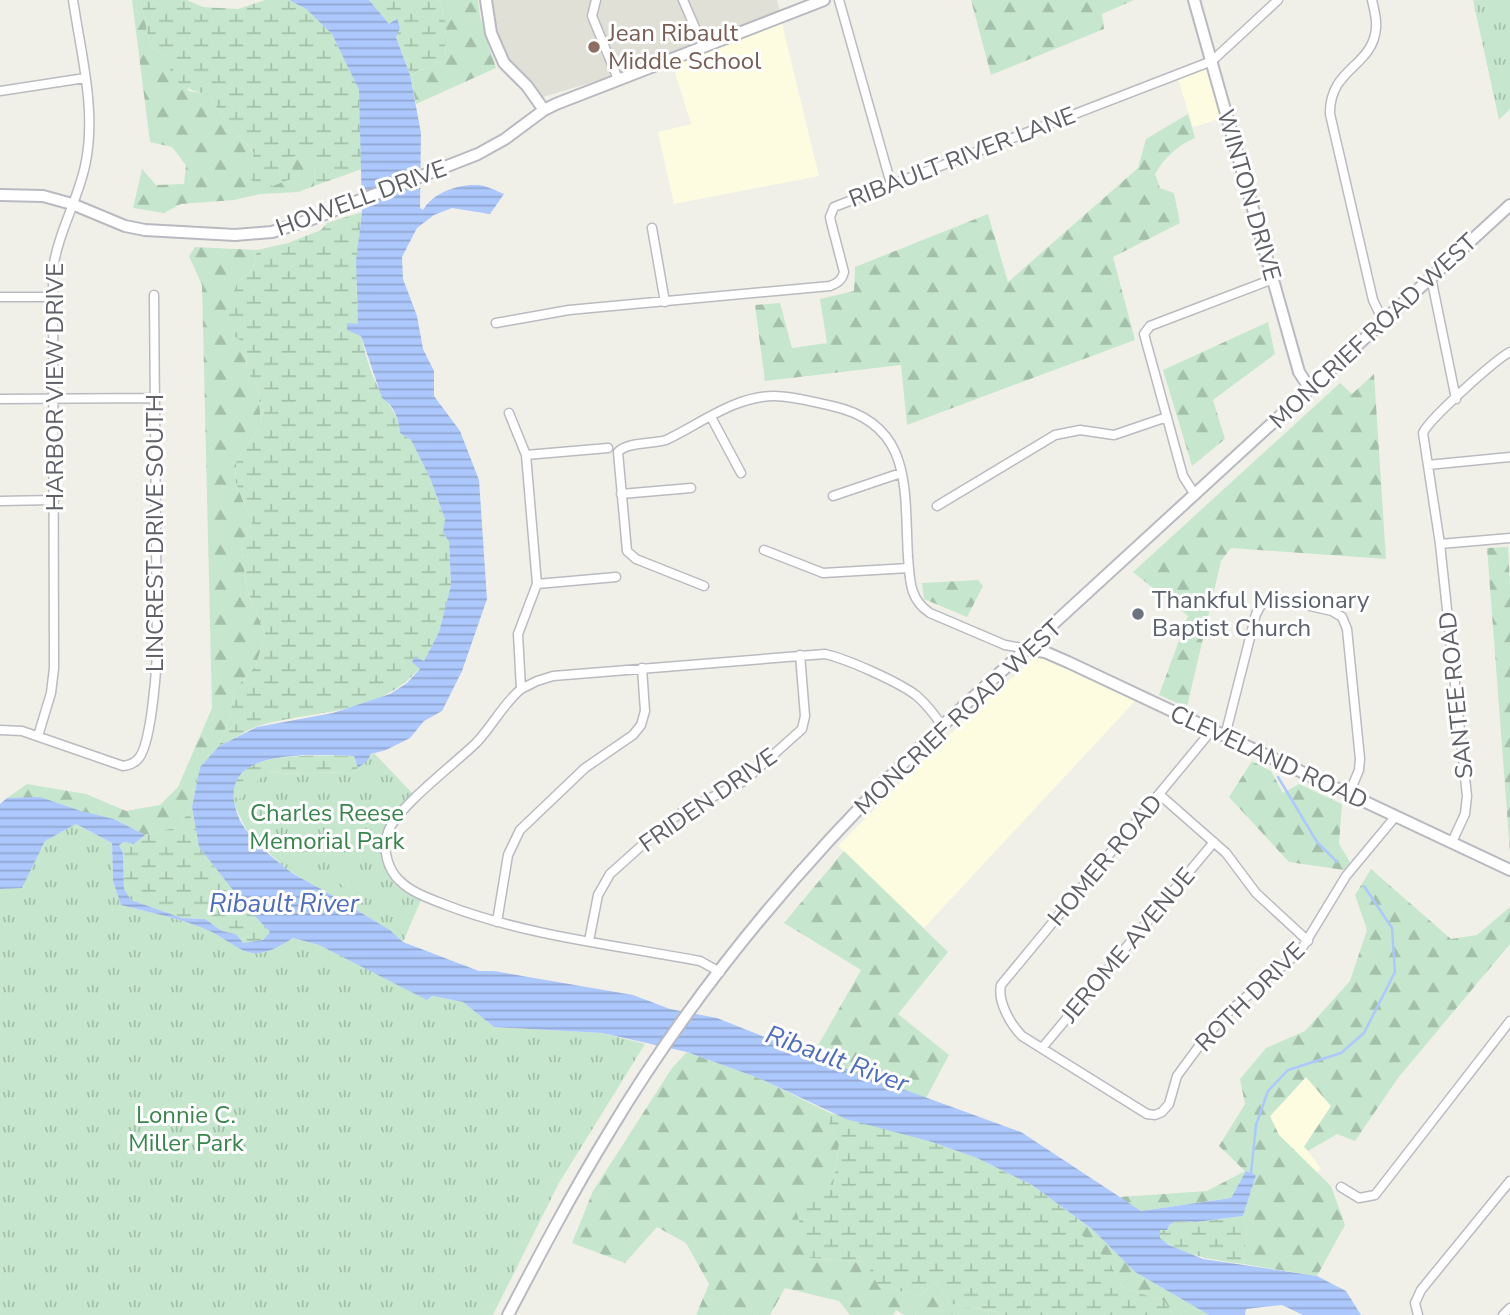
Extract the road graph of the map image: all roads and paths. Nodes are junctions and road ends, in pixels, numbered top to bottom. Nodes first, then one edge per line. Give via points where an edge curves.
1 (73, 0) edge
2 (486, 0) edge
3 (596, 0) edge
4 (683, 0) edge
5 (824, 0) edge
6 (839, 0) edge
7 (1194, 0) edge
8 (1278, 0) edge
9 (1372, 0) edge
10 (703, 46) junction
11 (1212, 61) junction
12 (85, 78) junction
13 (618, 79) junction
14 (0, 91) edge
15 (544, 110) junction
16 (891, 184) junction
17 (0, 195) edge
18 (72, 204) junction
19 (1510, 205) edge
20 (652, 229) dead end
21 (1431, 277) junction
22 (1273, 279) junction
23 (154, 295) dead end
24 (0, 297) edge
25 (53, 297) junction
26 (665, 302) junction
27 (1383, 321) junction
28 (496, 323) dead end
29 (1510, 352) edge
30 (1310, 389) junction
31 (54, 398) junction
32 (155, 398) junction
33 (0, 399) edge
34 (1456, 399) junction
35 (509, 413) dead end
36 (711, 417) junction
37 (1167, 417) junction
38 (608, 448) dead end
39 (526, 455) junction
40 (1510, 457) edge
41 (1428, 465) junction
42 (741, 473) dead end
43 (901, 473) junction
44 (691, 488) dead end
45 (621, 494) junction
46 (1195, 495) junction
47 (833, 496) dead end
48 (0, 500) edge
49 (54, 500) junction
50 (937, 506) dead end
51 (1510, 538) edge
52 (1440, 544) junction
53 (764, 550) dead end
54 (909, 568) junction
55 (616, 577) dead end
56 (537, 584) junction
57 (704, 586) dead end
58 (1028, 649) junction
59 (800, 655) junction
60 (642, 668) junction
61 (521, 690) junction
62 (943, 726) junction
63 (0, 730) edge
64 (1212, 730) junction
65 (38, 736) junction
66 (1225, 736) junction
67 (1349, 794) junction
68 (1160, 795) junction
69 (1395, 817) junction
70 (1214, 842) junction
71 (1452, 842) junction
72 (1510, 870) edge
73 (497, 922) junction
74 (589, 941) junction
75 (1308, 941) junction
76 (720, 972) junction
77 (1510, 1021) edge
78 (1042, 1048) junction
79 (1510, 1181) edge
80 (1342, 1187) dead end
81 (1510, 1308) edge
82 (508, 1315) edge
83 (1418, 1315) edge
84 (1503, 1315) edge

1 - 12 street, HARBOR VIEW DRIVE
2 - 15 street via 500,57
3 - 13 street via 592,16
4 - 10 street
5 - 10 street, HOWELL DRIVE
6 - 16 street
7 - 11 street, WINTON DRIVE
8 - 11 street
9 - 27 street via 1374,38 1367,54 1335,86 1330,114 1373,300
10 - 13 street, HOWELL DRIVE
11 - 16 street, RIBAULT RIVER LANE
11 - 22 street, WINTON DRIVE
12 - 14 street
12 - 18 street, HARBOR VIEW DRIVE via 88,148
13 - 15 street, HOWELL DRIVE
15 - 18 street, HOWELL DRIVE via 505,139 462,160 272,232 145,230
16 - 26 street, RIBAULT RIVER LANE via 832,211 844,271 837,284
17 - 18 street, HOWELL DRIVE via 32,195
18 - 25 street, HARBOR VIEW DRIVE via 56,251
19 - 21 street, MONCRIEF ROAD WEST
20 - 26 street
21 - 27 street, MONCRIEF ROAD WEST
21 - 34 street
22 - 30 street, WINTON DRIVE via 1299,372
22 - 37 street via 1147,328 1144,338
23 - 32 street, LINCREST DRIVE SOUTH
24 - 25 street
25 - 31 street, HARBOR VIEW DRIVE
26 - 28 street, RIBAULT RIVER LANE via 569,310
27 - 30 street, MONCRIEF ROAD WEST
29 - 34 street
30 - 46 street, MONCRIEF ROAD WEST
31 - 32 street
31 - 33 street
31 - 49 street, HARBOR VIEW DRIVE
32 - 65 street, LINCREST DRIVE SOUTH via 157,654 143,749 131,764 115,764
34 - 41 street via 1423,433
35 - 39 street
36 - 42 street
36 - 43 street via 745,400 772,396 849,410 889,438
36 - 45 street via 666,440 620,450
37 - 46 street via 1183,476
37 - 50 street via 1114,435 1080,430 1055,435
38 - 39 street
39 - 56 street
40 - 41 street
41 - 52 street, SANTEE ROAD
43 - 47 street
43 - 54 street
44 - 45 street
45 - 57 street via 630,555
46 - 58 street, MONCRIEF ROAD WEST
48 - 49 street
49 - 65 street, HARBOR VIEW DRIVE via 54,668
51 - 52 street
52 - 71 street, SANTEE ROAD via 1467,805
53 - 54 street via 823,573
54 - 58 street via 915,601 930,613 1005,645
55 - 56 street
56 - 61 street via 518,634
58 - 62 street, MONCRIEF ROAD WEST
58 - 64 street, CLEVELAND ROAD via 1045,652
59 - 60 street
59 - 62 street via 836,656 899,686 917,696
59 - 74 street, FRIDEN DRIVE via 806,716 799,733 744,781 668,822 611,874 598,895
60 - 61 street via 553,676
60 - 73 street via 642,725 595,760 520,830 508,855
61 - 73 street via 477,741 396,817 387,835 389,866 405,885
62 - 76 street, MONCRIEF ROAD WEST via 838,831
63 - 65 street
64 - 66 street, CLEVELAND ROAD
64 - 68 street, HOMER ROAD
66 - 67 street, CLEVELAND ROAD
66 - 67 street via 1262,603 1275,598 1332,611 1342,617 1347,629 1360,758
67 - 69 street, CLEVELAND ROAD
68 - 70 street
68 - 78 street, HOMER ROAD via 1001,985 1015,1029
69 - 71 street, CLEVELAND ROAD
69 - 75 street, ROTH DRIVE via 1346,876
70 - 75 street via 1256,893
70 - 78 street, JEROME AVENUE
71 - 72 street, CLEVELAND ROAD
73 - 74 street
74 - 76 street via 700,961
75 - 78 street, ROTH DRIVE via 1224,1016 1177,1076 1169,1104 1155,1115
76 - 82 street, MONCRIEF ROAD WEST via 615,1123
77 - 80 street via 1375,1195 1359,1198
79 - 83 street via 1421,1290 1415,1303
81 - 84 street

